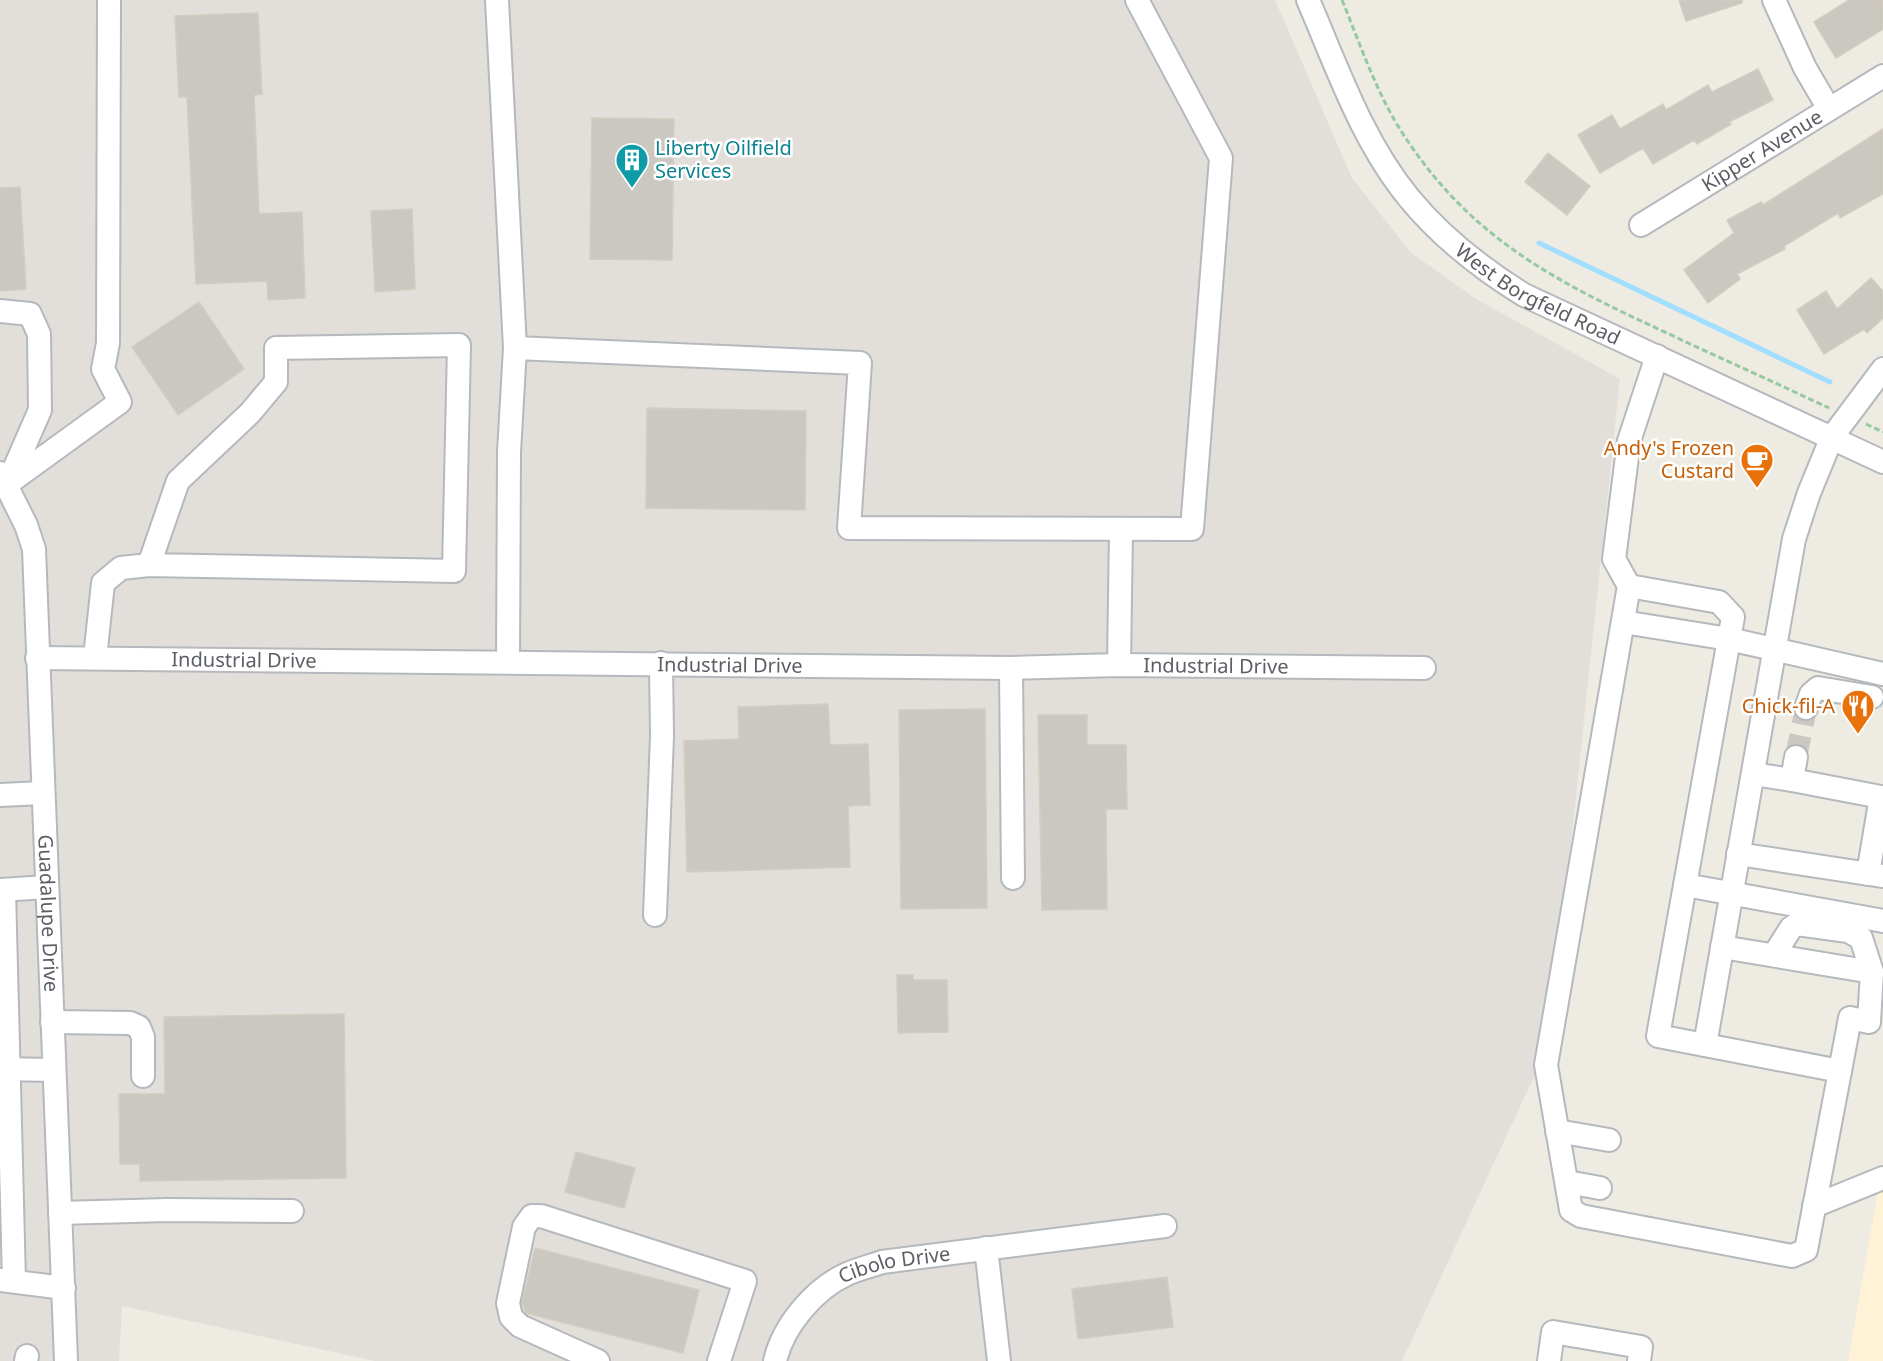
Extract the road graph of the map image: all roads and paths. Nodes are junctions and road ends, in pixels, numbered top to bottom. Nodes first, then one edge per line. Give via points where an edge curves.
1 (109, 0) edge
2 (497, 0) edge
3 (1137, 0) edge
4 (1308, 0) edge
5 (1342, 0) edge
6 (1774, 0) edge
7 (1883, 76) edge
8 (1829, 110) junction
9 (1641, 225) dead end
10 (0, 311) edge
11 (515, 348) junction
12 (1657, 356) junction
13 (1883, 369) edge
14 (1848, 416) junction
15 (1883, 432) edge
16 (1832, 437) junction
17 (1883, 462) edge
18 (3, 479) edge
19 (1121, 529) junction
20 (149, 565) junction
21 (1629, 586) junction
22 (1623, 622) junction
23 (1729, 639) junction
24 (1773, 651) junction
25 (37, 658) junction
26 (95, 658) junction
27 (508, 661) junction
28 (661, 663) junction
29 (1119, 665) junction
30 (1011, 668) junction
31 (1424, 668) dead end
32 (1883, 674) edge
33 (1872, 697) dead end
34 (1806, 708) tunnel mouth
35 (1796, 757) tunnel mouth
36 (1753, 774) junction
37 (1792, 780) junction
38 (43, 793) junction
39 (0, 795) edge
40 (1738, 854) junction
41 (1876, 875) edge
42 (1013, 878) dead end
43 (1685, 885) junction
44 (47, 887) junction
45 (2, 890) edge
46 (1732, 892) junction
47 (655, 915) dead end
48 (1883, 921) edge
49 (1779, 946) junction
50 (1722, 947) junction
51 (1872, 972) junction
52 (52, 1022) junction
53 (1705, 1045) junction
54 (5, 1069) edge
55 (54, 1070) junction
56 (1840, 1071) junction
57 (143, 1076) dead end
58 (1557, 1131) junction
59 (1609, 1140) dead end
60 (1883, 1178) edge
61 (1567, 1182) junction
62 (1600, 1188) dead end
63 (1814, 1206) junction
64 (292, 1211) dead end
65 (60, 1213) junction
66 (1165, 1226) dead end
67 (986, 1248) junction
68 (7, 1280) edge
69 (63, 1288) junction
70 (66, 1361) edge
71 (598, 1361) edge
72 (719, 1361) edge
73 (775, 1361) edge
74 (999, 1361) edge
75 (1549, 1361) edge
76 (1639, 1361) edge

1 - 18 street via 108,343 103,369 120,402
2 - 11 street
3 - 19 street via 1221,158 1192,529
4 - 12 street, West Borgfeld Road via 1373,145 1409,198 1459,248 1500,280 1524,295
5 - 14 path via 1375,80 1406,139 1444,189 1479,225 1524,260 1589,297
6 - 8 street
7 - 8 street, Kipper Avenue
8 - 9 street, Kipper Avenue
10 - 18 street via 30,314 39,334 40,410
11 - 19 street via 860,363 849,528
11 - 27 street via 509,452
12 - 16 street, West Borgfeld Road
12 - 21 street via 1629,441 1614,559
13 - 14 street
14 - 15 path
14 - 16 street
16 - 17 street, West Borgfeld Road
16 - 24 street via 1794,539
18 - 25 street, Guadalupe Drive via 34,549
19 - 29 street
20 - 20 street via 454,571 459,345 276,348 276,382 178,481
20 - 26 street via 121,568 103,583
21 - 22 street
21 - 23 street via 1719,602 1733,617
22 - 23 street
22 - 58 street via 1546,1065
23 - 24 street
23 - 43 street
24 - 32 street
24 - 36 street
25 - 26 street, Industrial Drive
25 - 38 street, Guadalupe Drive
26 - 27 street, Industrial Drive
27 - 28 street, Industrial Drive
28 - 30 street, Industrial Drive
28 - 47 street
29 - 30 street, Industrial Drive
29 - 31 street, Industrial Drive
30 - 42 street
33 - 34 street via 1818,688
35 - 37 street
36 - 37 street
36 - 40 street
37 - 41 street via 1881,797
38 - 39 street
38 - 44 street, Guadalupe Drive
40 - 41 street
40 - 46 street
43 - 46 street
43 - 53 street via 1658,1036
44 - 45 street
44 - 52 street, Guadalupe Drive
45 - 54 street
46 - 48 street
46 - 50 street
49 - 50 street
49 - 51 street
49 - 51 street via 1797,924 1848,932 1861,938
50 - 53 street
51 - 56 street via 1869,1022 1850,1018
52 - 55 street, Guadalupe Drive
52 - 57 street via 130,1023 139,1027 143,1037
53 - 56 street
54 - 55 street
54 - 68 street
55 - 65 street, Guadalupe Drive
56 - 63 street
58 - 59 street
58 - 61 street
60 - 63 street
61 - 62 street
61 - 63 street via 1572,1210 1581,1216 1792,1256 1806,1250
64 - 65 street
65 - 69 street, Guadalupe Drive
66 - 67 street, Cibolo Drive
67 - 73 street, Cibolo Drive via 882,1262 846,1274 814,1296 790,1326
67 - 74 street
68 - 69 street
69 - 70 street, Guadalupe Drive
71 - 72 street via 520,1326 511,1317 508,1303 524,1227 532,1216 745,1281
75 - 76 street via 1553,1332 1641,1347

